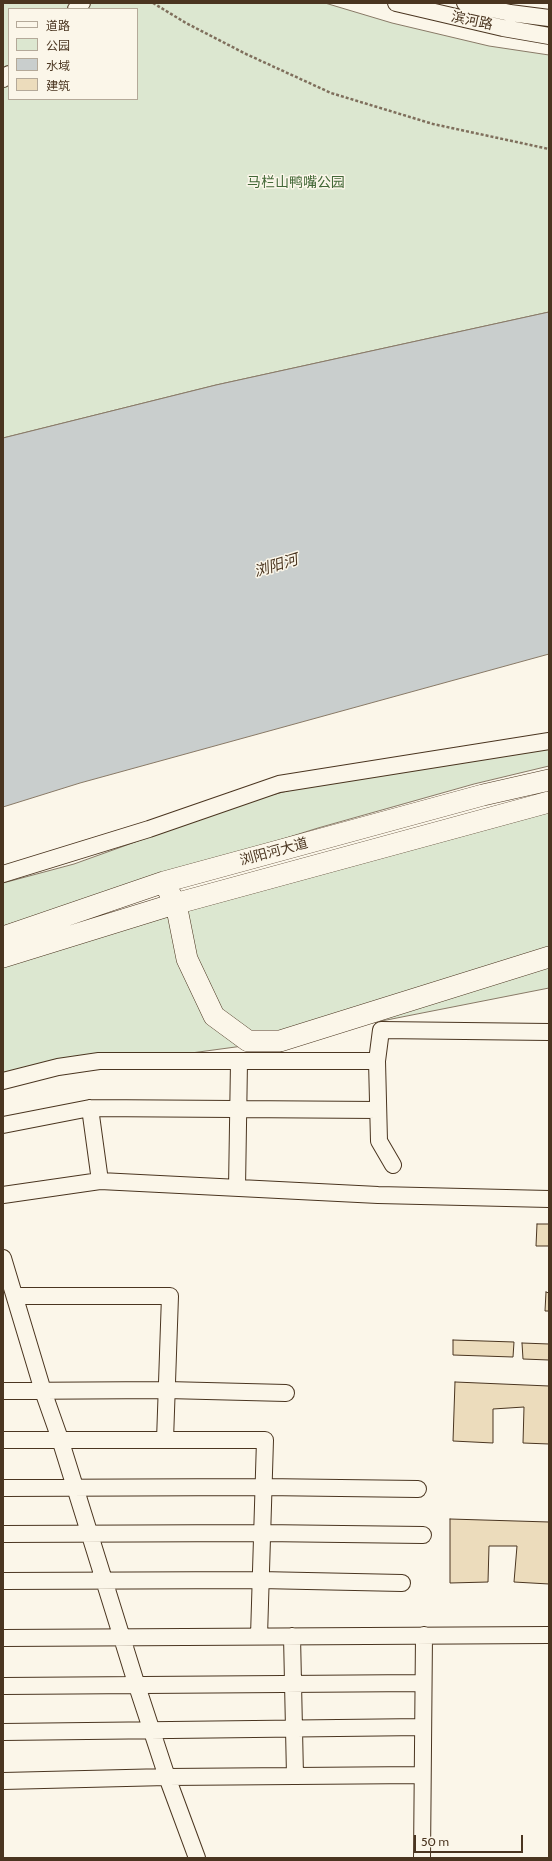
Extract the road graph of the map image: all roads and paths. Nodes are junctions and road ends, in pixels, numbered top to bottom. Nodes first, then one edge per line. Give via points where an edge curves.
1 (153, 3) edge
2 (396, 3) edge
3 (465, 3) edge
4 (549, 18) edge
5 (549, 36) edge
6 (549, 149) edge
7 (549, 741) edge
8 (549, 780) edge
9 (549, 802) edge
10 (3, 874) edge
11 (164, 882) junction
12 (176, 904) junction
13 (3, 937) edge
14 (3, 957) edge
15 (549, 957) edge
16 (549, 1032) edge
17 (240, 1062) junction
18 (377, 1062) junction
19 (3, 1081) edge
20 (90, 1108) junction
21 (238, 1110) junction
22 (378, 1110) junction
23 (3, 1125) edge
24 (393, 1165) dead end
25 (100, 1181) junction
26 (237, 1188) junction
27 (3, 1195) edge
28 (549, 1199) edge
29 (3, 1258) edge
30 (15, 1296) junction
31 (167, 1390) junction
32 (3, 1391) edge
33 (43, 1391) junction
34 (286, 1393) dead end
35 (60, 1439) junction
36 (3, 1440) edge
37 (165, 1440) junction
38 (263, 1487) junction
39 (3, 1488) edge
40 (76, 1488) junction
41 (418, 1489) dead end
42 (262, 1533) junction
43 (3, 1534) edge
44 (90, 1535) junction
45 (423, 1535) dead end
46 (104, 1580) junction
47 (260, 1580) junction
48 (3, 1581) edge
49 (402, 1583) dead end
50 (424, 1635) junction
51 (549, 1635) edge
52 (259, 1636) junction
53 (292, 1636) junction
54 (122, 1637) junction
55 (3, 1638) edge
56 (293, 1683) junction
57 (423, 1683) junction
58 (3, 1686) edge
59 (137, 1686) junction
60 (422, 1727) junction
61 (294, 1729) junction
62 (152, 1731) junction
63 (3, 1732) edge
64 (421, 1775) junction
65 (294, 1776) junction
66 (167, 1777) junction
67 (3, 1781) edge
68 (197, 1858) edge
69 (422, 1858) edge

1 - 6 path via 246,54 331,93 433,124
2 - 5 street, 滨河路
3 - 4 street, 滨河路
7 - 10 street via 278,784 149,829
8 - 11 main road, 浏阳河大道 via 483,795
9 - 12 main road, 浏阳河大道
11 - 12 main road
11 - 13 main road, 浏阳河大道
12 - 14 main road, 浏阳河大道
12 - 15 main road via 187,959 214,1016 248,1041 280,1041
16 - 18 street via 381,1030
17 - 18 street
17 - 19 street via 99,1061 58,1067
17 - 21 street
18 - 22 street
20 - 21 street
20 - 23 street
20 - 25 street
21 - 22 street
21 - 26 street
22 - 24 street via 379,1141
25 - 26 street
25 - 27 street
26 - 28 street via 378,1195
29 - 30 street
30 - 31 street via 170,1296
30 - 33 street
31 - 33 street
31 - 34 street
31 - 37 street
32 - 33 street
33 - 35 street
35 - 36 street
35 - 37 street
35 - 40 street
37 - 38 street via 265,1440
38 - 40 street
38 - 41 street
38 - 42 street
39 - 40 street
40 - 44 street
42 - 44 street
42 - 45 street
42 - 47 street
43 - 44 street
44 - 46 street
46 - 47 street
46 - 48 street
46 - 54 street
47 - 49 street
47 - 52 street
50 - 51 street
50 - 53 street
50 - 57 street
52 - 53 street
52 - 54 street
53 - 56 street
54 - 55 street
54 - 59 street
56 - 57 street
56 - 59 street
56 - 61 street
57 - 60 street
58 - 59 street
59 - 62 street
60 - 61 street
60 - 64 street
61 - 62 street
61 - 65 street
62 - 63 street
62 - 66 street
64 - 65 street
64 - 69 street
65 - 66 street
66 - 67 street
66 - 68 street

